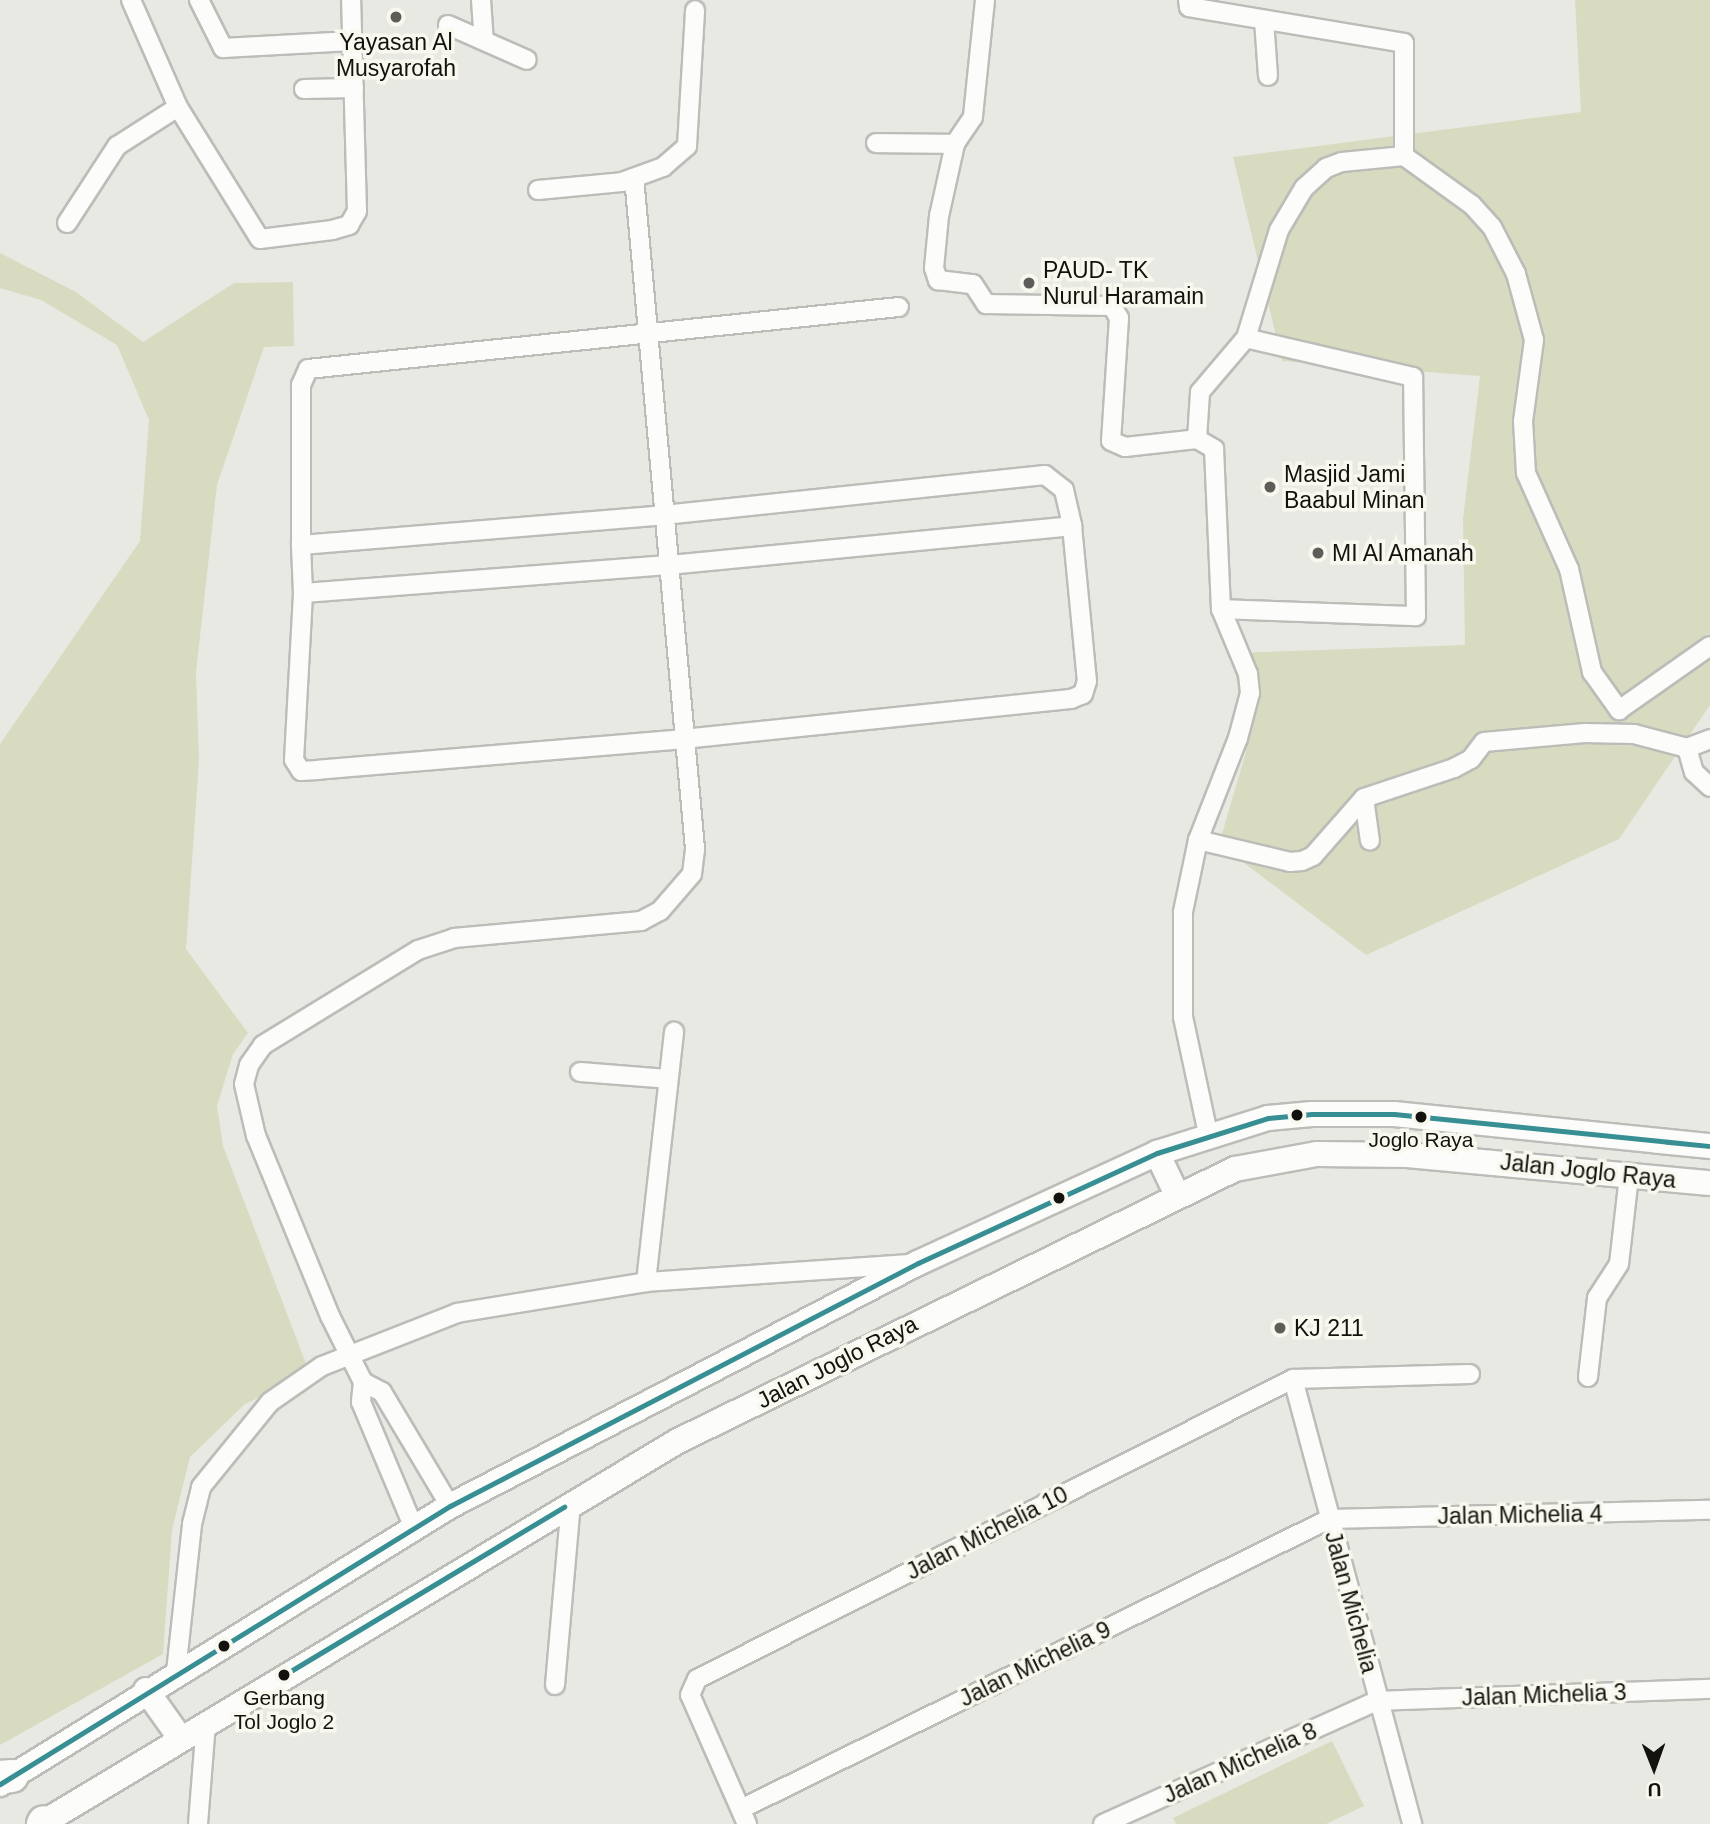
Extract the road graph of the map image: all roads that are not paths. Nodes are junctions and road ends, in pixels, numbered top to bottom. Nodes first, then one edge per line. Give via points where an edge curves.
1 (131, 0) edge
2 (351, 0) edge
3 (481, 0) edge
4 (985, 0) edge
5 (1188, 0) edge
6 (203, 1) edge
7 (1238, 8) edge
8 (695, 10) dead end
9 (1264, 20) junction
10 (448, 25) dead end
11 (484, 39) junction
12 (352, 41) junction
13 (527, 60) dead end
14 (1268, 76) dead end
15 (354, 88) junction
16 (304, 89) dead end
17 (178, 107) junction
18 (876, 143) dead end
19 (955, 144) junction
20 (1404, 156) junction
21 (634, 178) junction
22 (538, 190) dead end
23 (66, 223) dead end
24 (898, 307) dead end
25 (650, 334) junction
26 (1246, 338) junction
27 (1197, 439) junction
28 (664, 515) junction
29 (1072, 526) junction
30 (301, 545) junction
31 (669, 565) junction
32 (303, 593) junction
33 (1221, 609) junction
34 (1710, 646) edge
35 (1619, 710) junction
36 (1634, 734) junction
37 (685, 739) junction
38 (1710, 739) edge
39 (1688, 748) junction
40 (1710, 787) edge
41 (1364, 797) junction
42 (1198, 840) junction
43 (1370, 841) dead end
44 (674, 1032) dead end
45 (580, 1072) dead end
46 (668, 1079) junction
47 (1208, 1134) junction
48 (1710, 1146) edge
49 (1157, 1153) junction
50 (1629, 1176) junction
51 (1710, 1183) edge
52 (1177, 1195) junction
53 (918, 1263) junction
54 (646, 1282) junction
55 (350, 1355) junction
56 (1469, 1374) dead end
57 (1588, 1377) dead end
58 (1293, 1379) junction
59 (363, 1382) junction
60 (571, 1503) junction
61 (450, 1506) junction
62 (1710, 1510) edge
63 (1329, 1519) junction
64 (412, 1526) junction
65 (176, 1672) junction
66 (555, 1685) dead end
67 (1710, 1689) edge
68 (146, 1690) junction
69 (1377, 1701) junction
70 (206, 1723) junction
71 (181, 1739) junction
72 (4, 1779) edge
73 (744, 1817) edge
74 (43, 1823) edge
75 (198, 1824) edge
76 (1103, 1824) edge
77 (1412, 1824) edge

1 - 17 street
2 - 12 street
3 - 11 street
4 - 19 street via 974,117
5 - 7 street via 1189,8
6 - 12 street via 223,48
7 - 9 street
8 - 21 street via 687,146 663,167
9 - 14 street
9 - 20 street via 1405,43
10 - 11 street
11 - 13 street
12 - 15 street
15 - 16 street
15 - 17 street via 357,211 349,225 272,238 260,239 252,232
17 - 23 street via 117,146
18 - 19 street
19 - 27 street via 939,216 934,268 938,280 973,284 986,304 1112,306 1119,318 1111,441 1125,447
20 - 26 street via 1342,162 1326,168 1304,188 1279,230
20 - 35 street via 1472,205 1492,227 1516,274 1534,340 1522,421 1526,473 1569,569 1592,671
21 - 22 street
21 - 25 street
24 - 25 street
25 - 28 street
25 - 30 street via 308,369 301,385
26 - 27 street via 1200,392
26 - 33 street via 1413,377 1416,616
27 - 33 street via 1214,449
28 - 29 street via 1045,475 1064,490
28 - 30 street
28 - 31 street
29 - 31 street
29 - 37 street via 1087,681 1083,694 1071,699
30 - 32 street
31 - 32 street
31 - 37 street
32 - 37 street via 294,760 301,771
33 - 42 street via 1248,674 1250,692 1238,738
34 - 35 street
35 - 36 street
36 - 39 street
36 - 41 street via 1585,733 1484,742 1471,759 1454,768
37 - 55 street via 695,849 692,874 660,911 641,921 454,939 418,950 263,1045 249,1065 244,1084 256,1136
38 - 39 street
39 - 40 street via 1694,772
41 - 42 street via 1313,856 1302,861
41 - 43 street
42 - 47 street via 1187,881 1181,984 1187,1045
44 - 46 street
45 - 46 street
46 - 54 street
47 - 48 main road, Jalan Joglo Raya via 1268,1118 1394,1114
47 - 49 main road, Jalan Joglo Raya
49 - 52 main road
49 - 53 main road, Jalan Joglo Raya
50 - 51 main road, Jalan Joglo Raya
50 - 52 main road, Jalan Joglo Raya via 1407,1155 1317,1154 1235,1169
50 - 57 street via 1619,1264 1597,1298
52 - 60 main road, Jalan Joglo Raya via 678,1441
53 - 54 street
53 - 61 main road, Jalan Joglo Raya
54 - 55 street via 457,1313
55 - 59 street
55 - 65 street via 322,1366 270,1402 201,1487 192,1524
56 - 58 street
58 - 63 street, Jalan Michelia
58 - 73 street, Jalan Michelia 10 via 697,1679 690,1695
59 - 61 street via 382,1392
59 - 64 street via 360,1402
60 - 66 street
60 - 70 main road, Jalan Joglo Raya
61 - 64 main road, Jalan Joglo Raya
62 - 63 street, Jalan Michelia 4
63 - 69 street, Jalan Michelia
63 - 73 street, Jalan Michelia 9
64 - 65 main road, Jalan Joglo Raya
65 - 68 main road, Jalan Joglo Raya
67 - 69 street, Jalan Michelia 3
68 - 71 main road
68 - 72 main road, Jalan Joglo Raya
69 - 76 street, Jalan Michelia 8
69 - 77 street, Jalan Michelia
70 - 71 main road, Jalan Joglo Raya
70 - 75 street
71 - 74 main road, Jalan Joglo Raya

